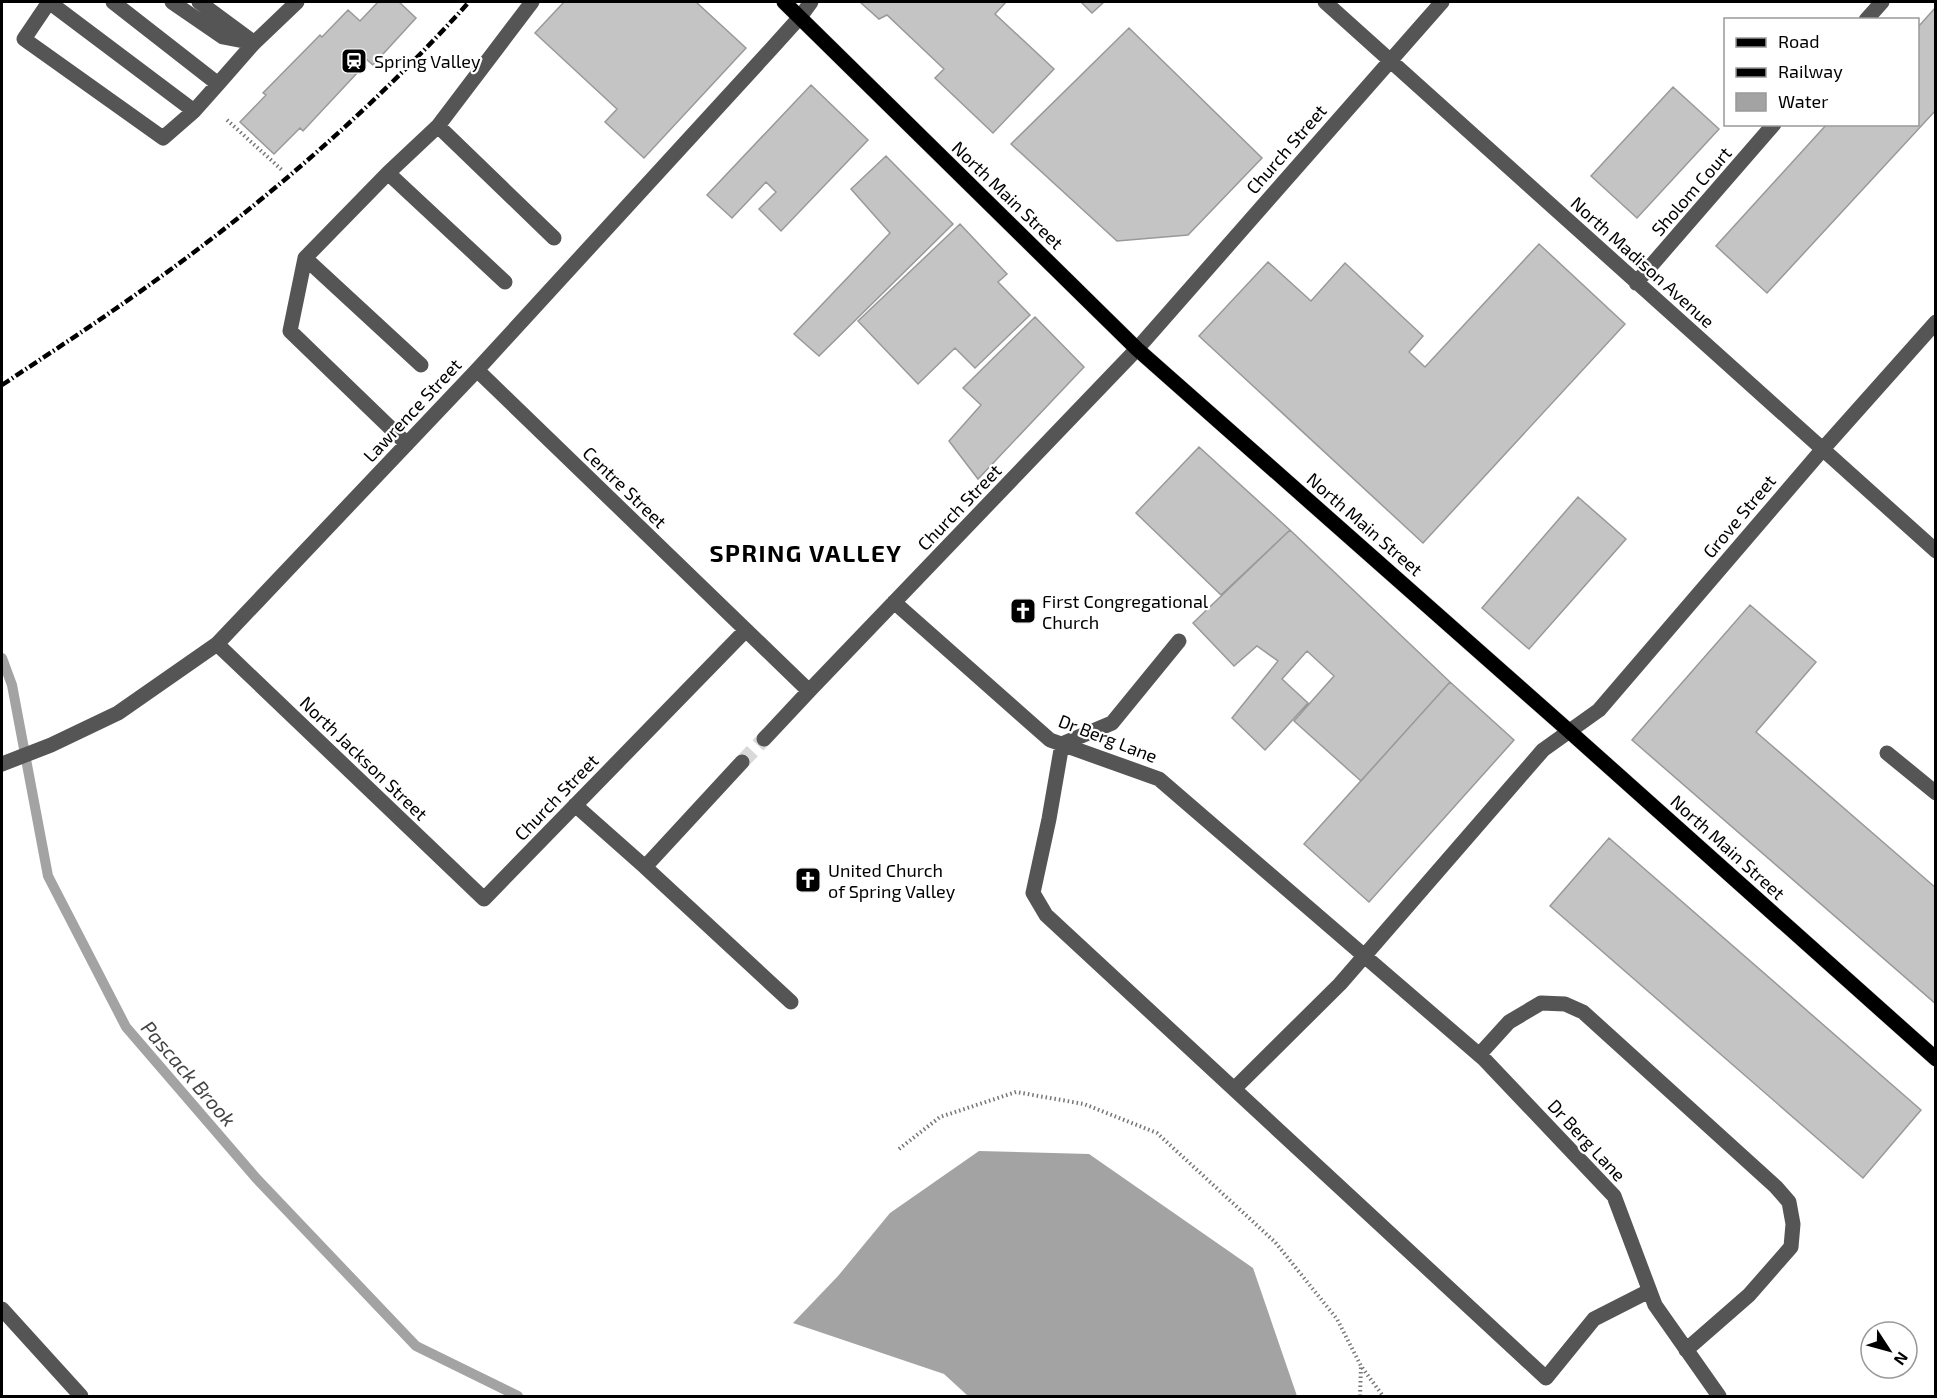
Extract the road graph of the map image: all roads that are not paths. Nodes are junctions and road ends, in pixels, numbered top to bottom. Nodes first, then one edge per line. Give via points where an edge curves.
1 (49, 2) edge
2 (113, 2) edge
3 (172, 2) edge
4 (199, 2) edge
5 (297, 2) edge
6 (532, 2) edge
7 (784, 2) edge
8 (811, 2) edge
9 (1325, 2) edge
10 (1442, 2) edge
11 (1882, 2) edge
12 (800, 18) junction
13 (1868, 18) edge
14 (254, 43) junction
15 (1390, 60) junction
16 (218, 84) junction
17 (194, 111) junction
18 (438, 126) junction
19 (1772, 126) edge
20 (388, 173) junction
21 (554, 238) dead end
22 (305, 258) junction
23 (505, 282) dead end
24 (1636, 283) junction
25 (1935, 322) edge
26 (1137, 349) junction
27 (421, 365) dead end
28 (477, 370) junction
29 (407, 444) junction
30 (1822, 450) junction
31 (1935, 550) edge
32 (894, 602) junction
33 (745, 631) junction
34 (1179, 641) dead end
35 (217, 644) junction
36 (808, 691) junction
37 (1569, 731) junction
38 (764, 739) tunnel mouth
39 (1062, 744) junction
40 (1887, 753) dead end
41 (742, 762) tunnel mouth
42 (2, 764) edge
43 (1935, 793) edge
44 (575, 805) junction
45 (645, 867) junction
46 (484, 899) joint
47 (1364, 956) junction
48 (791, 1002) dead end
49 (1479, 1055) junction
50 (1935, 1059) edge
51 (1234, 1089) junction
52 (1649, 1291) junction
53 (2, 1309) edge
54 (1686, 1350) junction
55 (81, 1396) edge
56 (1719, 1396) edge

1 - 17 street
1 - 17 street via 24,39 163,138
2 - 16 street
3 - 14 street via 223,38
4 - 14 street
5 - 14 street
6 - 18 street
7 - 12 main road, North Main Street
8 - 12 street, Lawrence Street
9 - 15 street, North Madison Avenue
10 - 15 street, Church Street
11 - 13 street
12 - 26 main road, North Main Street
12 - 28 street, Lawrence Street
14 - 16 street
15 - 24 street, North Madison Avenue
15 - 26 street, Church Street
16 - 17 street
18 - 20 street
18 - 21 street
19 - 24 street, Sholom Court
20 - 22 street
20 - 23 street
22 - 27 street
22 - 29 street via 290,330
24 - 30 street, North Madison Avenue
25 - 30 street, Grove Street
26 - 32 street, Church Street
26 - 37 main road, North Main Street
28 - 29 street, Lawrence Street
28 - 33 street, Centre Street
29 - 35 street, Lawrence Street
30 - 31 street, North Madison Avenue
30 - 37 street, Grove Street via 1599,710
32 - 36 street, Church Street
32 - 39 street, Dr Berg Lane via 1050,740
33 - 36 street
33 - 44 street, Church Street
34 - 39 street via 1112,723
35 - 42 street, Lawrence Street via 118,713
35 - 46 street, North Jackson Street
36 - 38 street, Church Street
37 - 47 street via 1543,750
37 - 50 main road, North Main Street
39 - 47 street, Dr Berg Lane via 1159,779
39 - 51 street via 1033,893 1046,915
40 - 43 street
41 - 45 street
44 - 45 street
44 - 46 street, Church Street
45 - 48 street
47 - 49 street, Dr Berg Lane
47 - 51 street
49 - 52 street, Dr Berg Lane via 1614,1196
49 - 54 street via 1509,1022 1541,1003 1565,1004 1583,1012 1789,1202 1793,1224 1791,1247 1749,1295
51 - 52 street via 1546,1378 1594,1319
52 - 54 street, Dr Berg Lane
53 - 55 street
54 - 56 street, Dr Berg Lane

